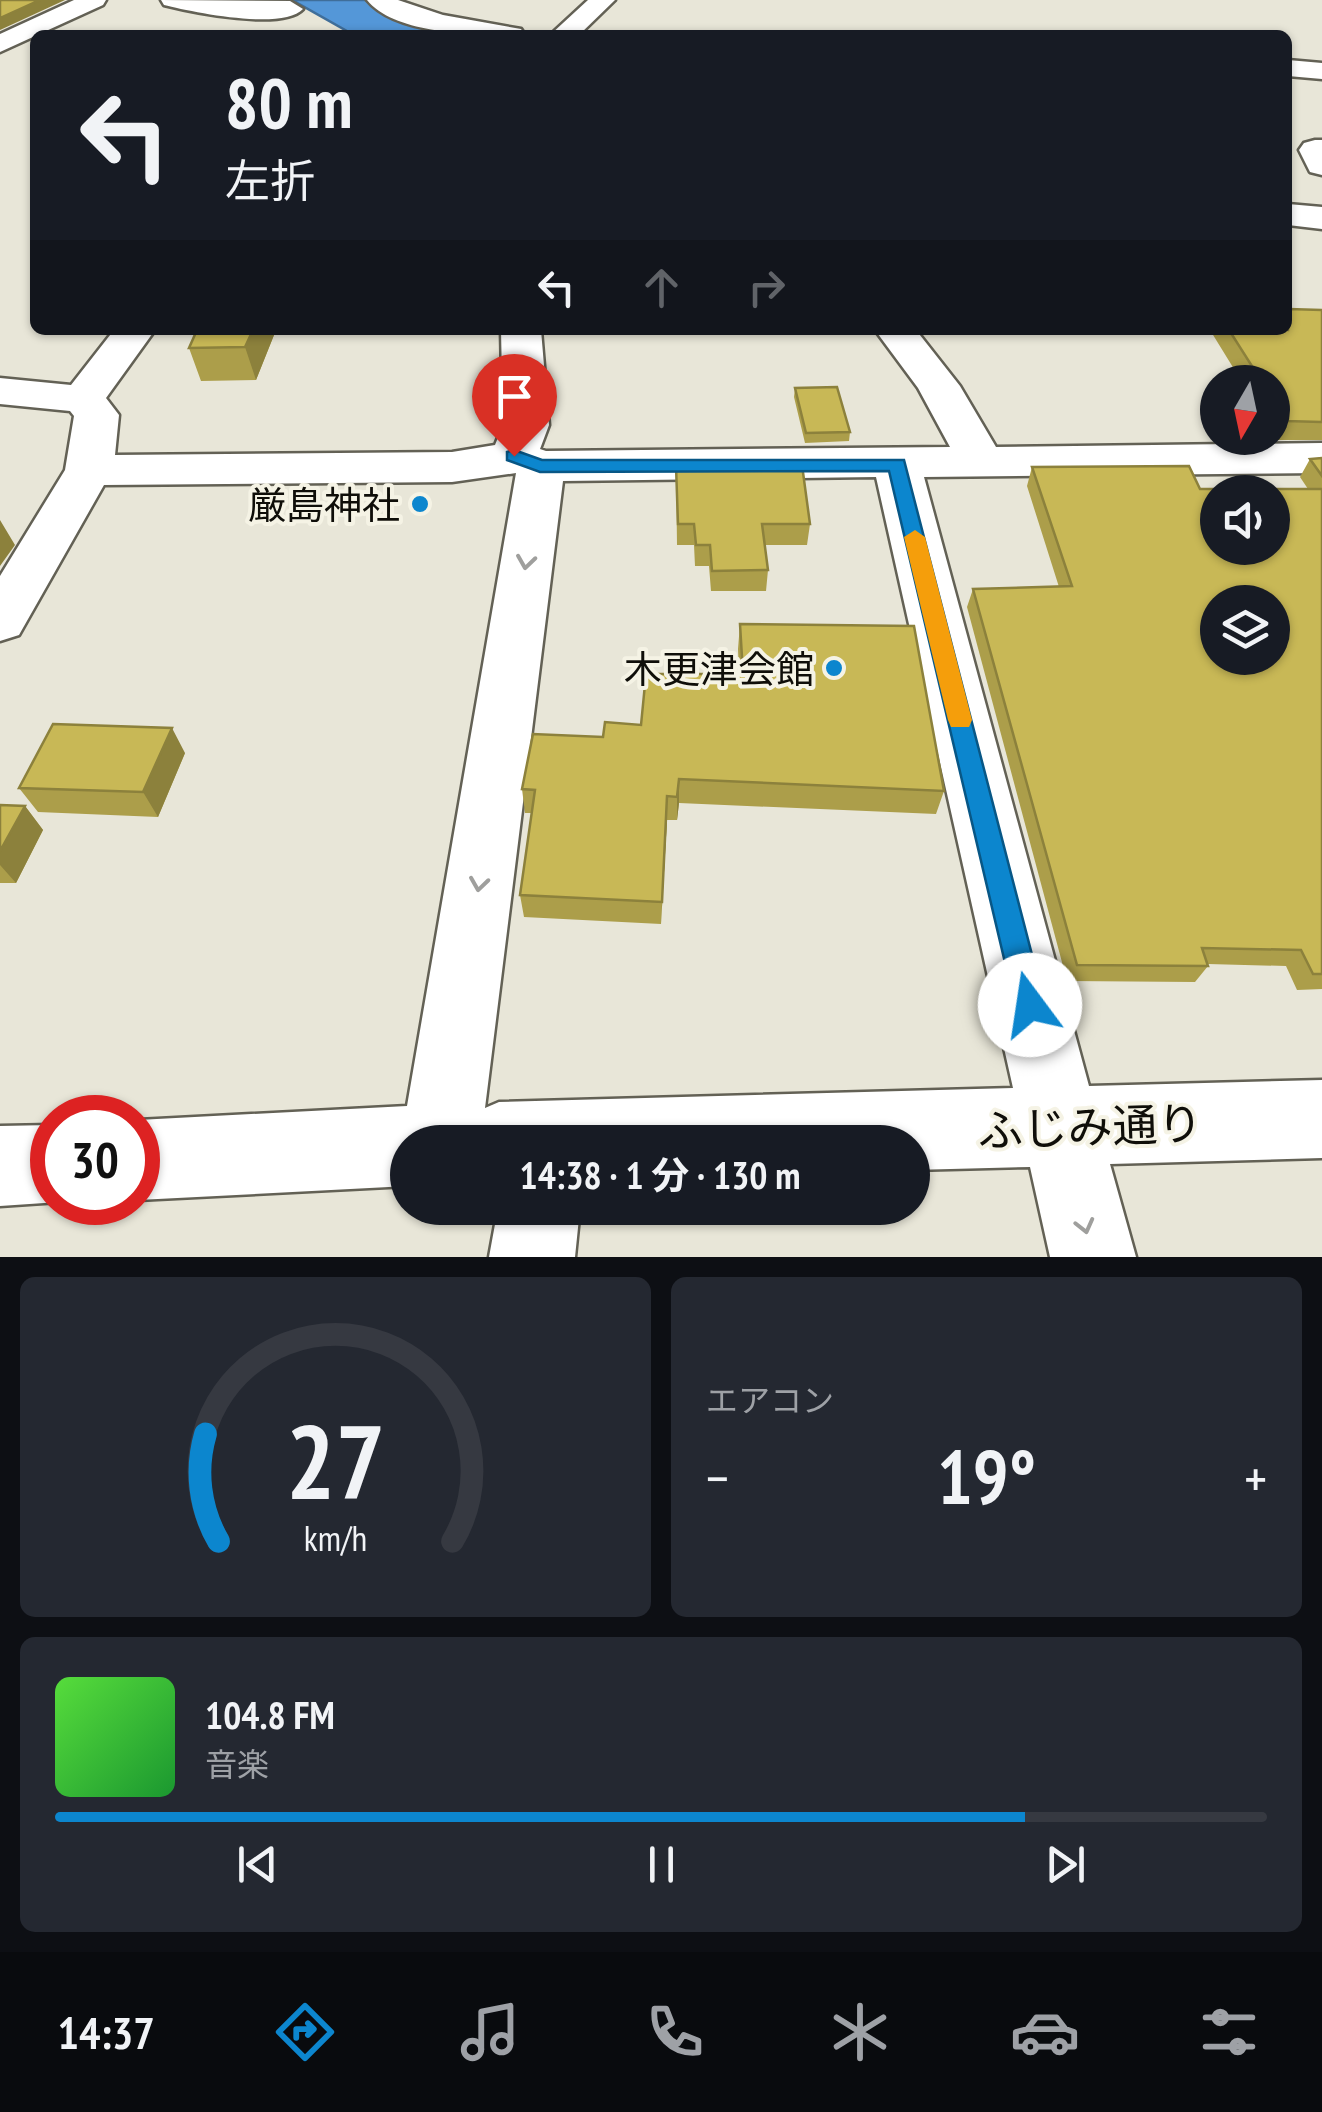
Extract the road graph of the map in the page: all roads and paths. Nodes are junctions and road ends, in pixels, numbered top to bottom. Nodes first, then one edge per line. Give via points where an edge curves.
1 (94, 0) edge
2 (173, 0) edge
3 (379, 0) edge
4 (604, 0) edge
5 (290, 10) dead end
6 (485, 30) edge
7 (569, 30) edge
8 (7, 36) edge
9 (1292, 68) edge
10 (1322, 71) edge
11 (1322, 150) edge
12 (1322, 166) edge
13 (1292, 215) edge
14 (1322, 218) edge
15 (131, 335) edge
16 (520, 335) edge
17 (899, 335) edge
18 (0, 391) edge
19 (83, 398) junction
20 (1322, 458) edge
21 (527, 461) junction
22 (982, 463) junction
23 (897, 464) junction
24 (89, 470) junction
25 (0, 621) edge
26 (1322, 1120) edge
27 (444, 1125) edge
28 (1060, 1127) junction
29 (930, 1131) edge
30 (390, 1147) edge
31 (160, 1159) edge
32 (30, 1165) edge
33 (0, 1166) edge
34 (537, 1225) edge
35 (532, 1257) edge
36 (1093, 1257) edge

1 - 8 street
2 - 5 street via 233,11
3 - 6 street via 402,13
4 - 7 street
9 - 10 street
11 - 12 street via 1315,150
13 - 14 street
15 - 19 street
16 - 21 street
17 - 22 street via 938,386
18 - 19 street
19 - 24 street via 98,415
20 - 22 street
21 - 23 street
21 - 24 street
21 -> 27 street
22 - 23 street
23 - 28 street
24 - 25 street
26 - 28 street, ふじみ通り
28 - 29 street, ふじみ通り
28 -> 36 street
30 - 31 street
32 - 33 street
34 - 35 street

